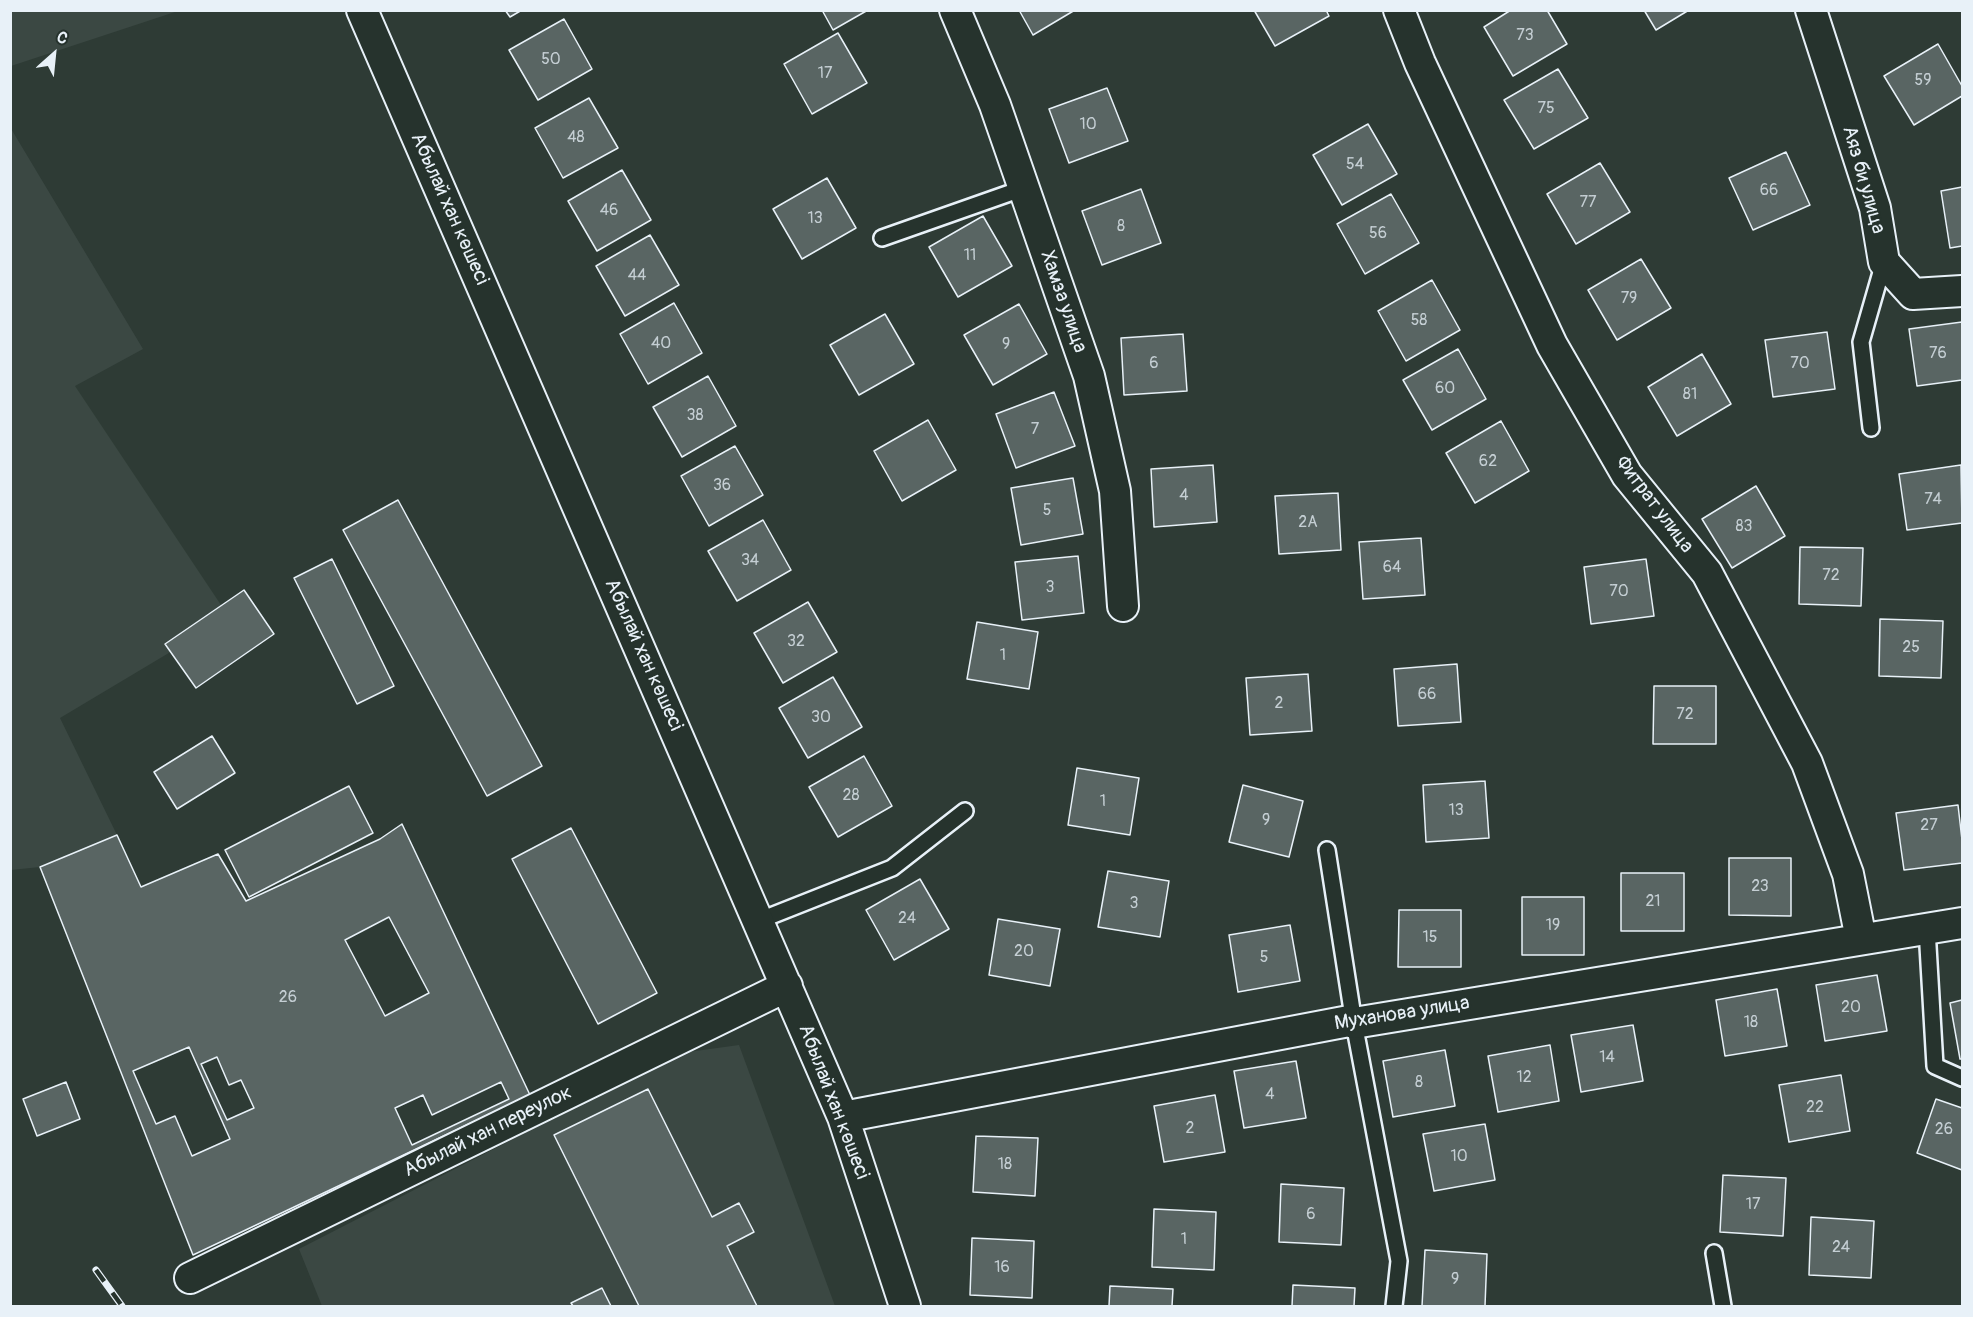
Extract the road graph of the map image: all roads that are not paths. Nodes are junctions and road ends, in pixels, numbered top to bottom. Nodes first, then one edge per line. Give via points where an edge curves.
1 (362, 10) edge
2 (955, 10) edge
3 (1399, 10) edge
4 (1811, 10) edge
5 (1024, 188) junction
6 (882, 238) dead end
7 (1884, 262) junction
8 (1962, 291) edge
9 (1871, 428) dead end
10 (1123, 606) dead end
11 (965, 811) dead end
12 (1327, 850) dead end
13 (758, 921) junction
14 (1962, 923) edge
15 (1927, 929) junction
16 (1861, 939) junction
17 (787, 986) junction
18 (1354, 1023) junction
19 (1962, 1078) edge
20 (843, 1117) junction
21 (1714, 1253) dead end
22 (190, 1278) dead end
23 (905, 1306) edge
24 (1394, 1306) edge
25 (1723, 1306) edge

1 - 13 street, Абылай хан көшесі
2 - 5 street, Хамза улица
3 - 16 street, Фитрат улица via 1552,345 1627,475 1707,573 1807,763 1848,874
4 - 7 street, Аяз би улица via 1875,208
5 - 6 lane
5 - 10 street, Хамза улица via 1089,376 1115,492
7 - 8 street, Аяз би улица via 1913,294
7 - 9 lane via 1861,342
11 - 13 lane via 892,868
12 - 18 lane
13 - 17 street, Абылай хан көшесі
14 - 15 street, Муханова улица
15 - 16 street, Муханова улица
15 - 19 lane via 1935,1066
16 - 18 street, Муханова улица
17 - 20 street, Абылай хан көшесі
17 - 22 street, Абылай хан переулок
18 - 20 street, Муханова улица
18 - 24 lane via 1399,1261
20 - 23 street, Абылай хан көшесі
21 - 25 lane

